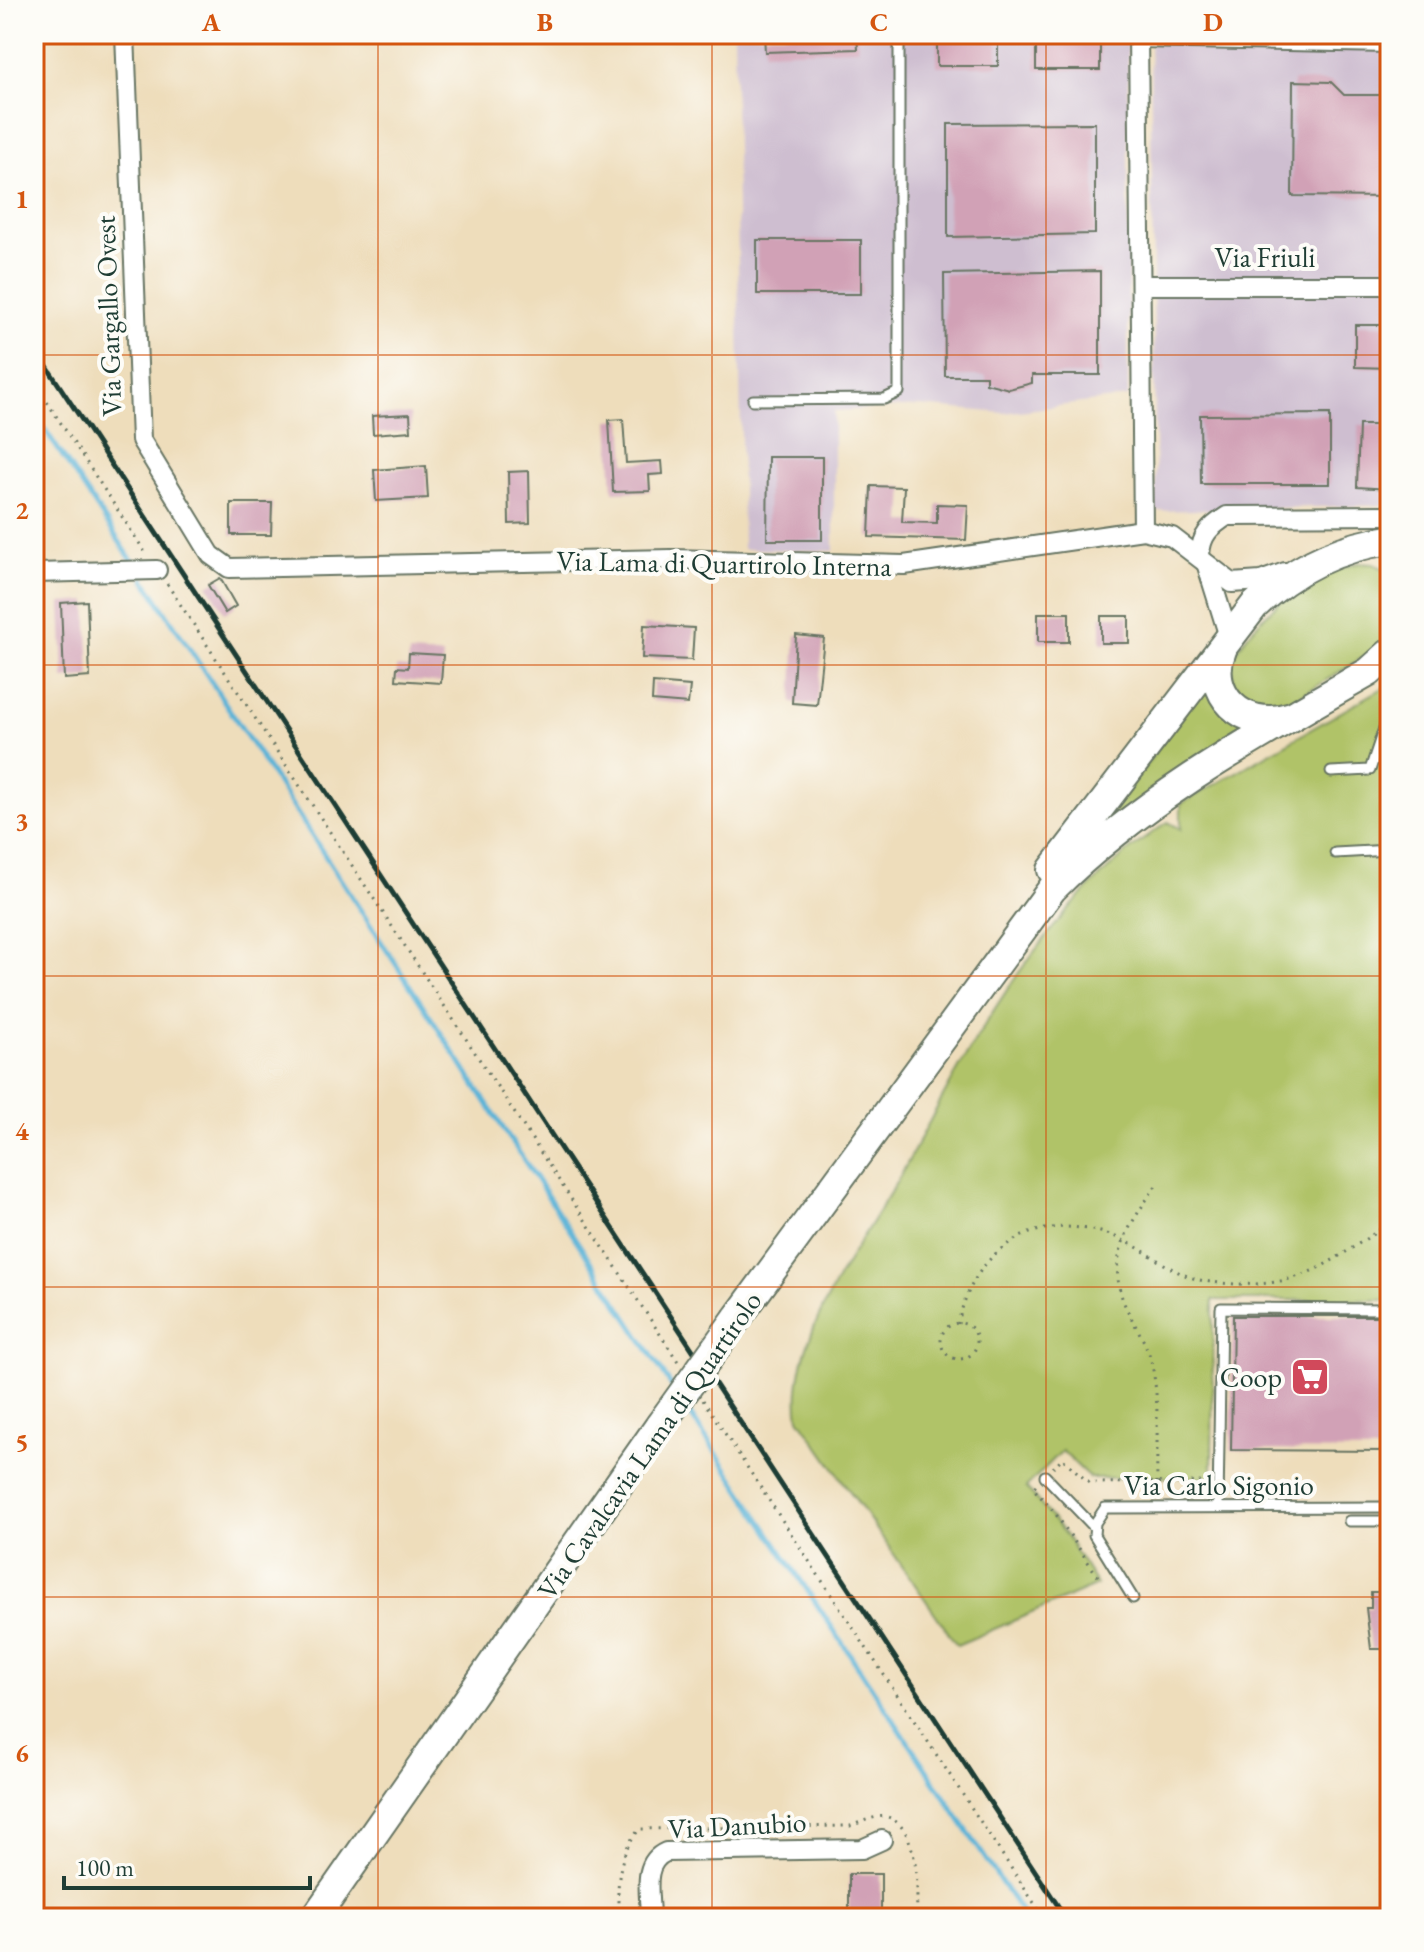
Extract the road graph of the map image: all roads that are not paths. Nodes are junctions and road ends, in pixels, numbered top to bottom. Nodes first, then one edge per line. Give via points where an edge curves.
1 (125, 34) edge
2 (899, 34) edge
3 (1138, 36) edge
4 (1390, 43) edge
5 (1141, 285) junction
6 (1390, 285) edge
7 (753, 400) dead end
8 (1390, 515) edge
9 (1143, 530) junction
10 (1390, 540) edge
11 (1357, 547) junction
12 (1390, 549) edge
13 (1390, 556) edge
14 (1203, 560) junction
15 (1309, 564) junction
16 (229, 568) joint
17 (157, 570) road end
18 (34, 573) edge
19 (1227, 639) junction
20 (1385, 663) edge
21 (1390, 710) edge
22 (1299, 712) junction
23 (1331, 772) dead end
24 (1390, 850) edge
25 (1335, 853) dead end
26 (986, 975) junction
27 (1390, 1309) edge
28 (1045, 1476) dead end
29 (1218, 1507) junction
30 (1390, 1507) edge
31 (1349, 1521) dead end
32 (1390, 1521) edge
33 (1094, 1527) junction
34 (1133, 1598) dead end
35 (882, 1840) dead end
36 (315, 1918) edge
37 (650, 1918) edge

1 - 16 street, Via Gargallo Ovest via 141,440 211,555
2 - 7 lane via 899,392 884,399
3 - 4 street
3 - 5 street
5 - 6 street, Via Friuli
5 - 9 street
8 - 14 street via 1227,516 1201,542
9 - 14 street, Via Lama di Quartirolo Interna via 1172,537
9 - 16 street, Via Lama di Quartirolo Interna via 904,565 671,559
10 - 11 main road
11 - 12 street
11 - 13 main road
11 - 15 main road, Via Cavalcavia Lama di Quartirolo
14 - 15 street, Via Lama di Quartirolo Interna via 1222,578 1243,583
14 - 19 street
15 - 19 main road, Via Cavalcavia Lama di Quartirolo via 1266,595
17 - 18 street
19 - 22 main road, Via Cavalcavia Lama di Quartirolo via 1217,680 1235,709 1262,721
19 - 26 main road, Via Cavalcavia Lama di Quartirolo via 1073,841 1013,925
20 - 22 main road, Via Cavalcavia Lama di Quartirolo
21 - 23 lane via 1370,770
22 - 26 main road, Via Cavalcavia Lama di Quartirolo via 1137,813 1094,847 1052,889
24 - 25 lane
26 - 36 main road, Via Cavalcavia Lama di Quartirolo, bridge via 660,1425
27 - 29 lane via 1221,1308
28 - 33 lane
29 - 30 lane, Via Carlo Sigonio
29 - 33 lane, Via Carlo Sigonio via 1115,1506 1105,1508
31 - 32 lane, Via Carlo Sigonio
33 - 34 lane, Via Carlo Sigonio
35 - 37 street, Via Danubio via 862,1849 666,1852 655,1857 649,1869

